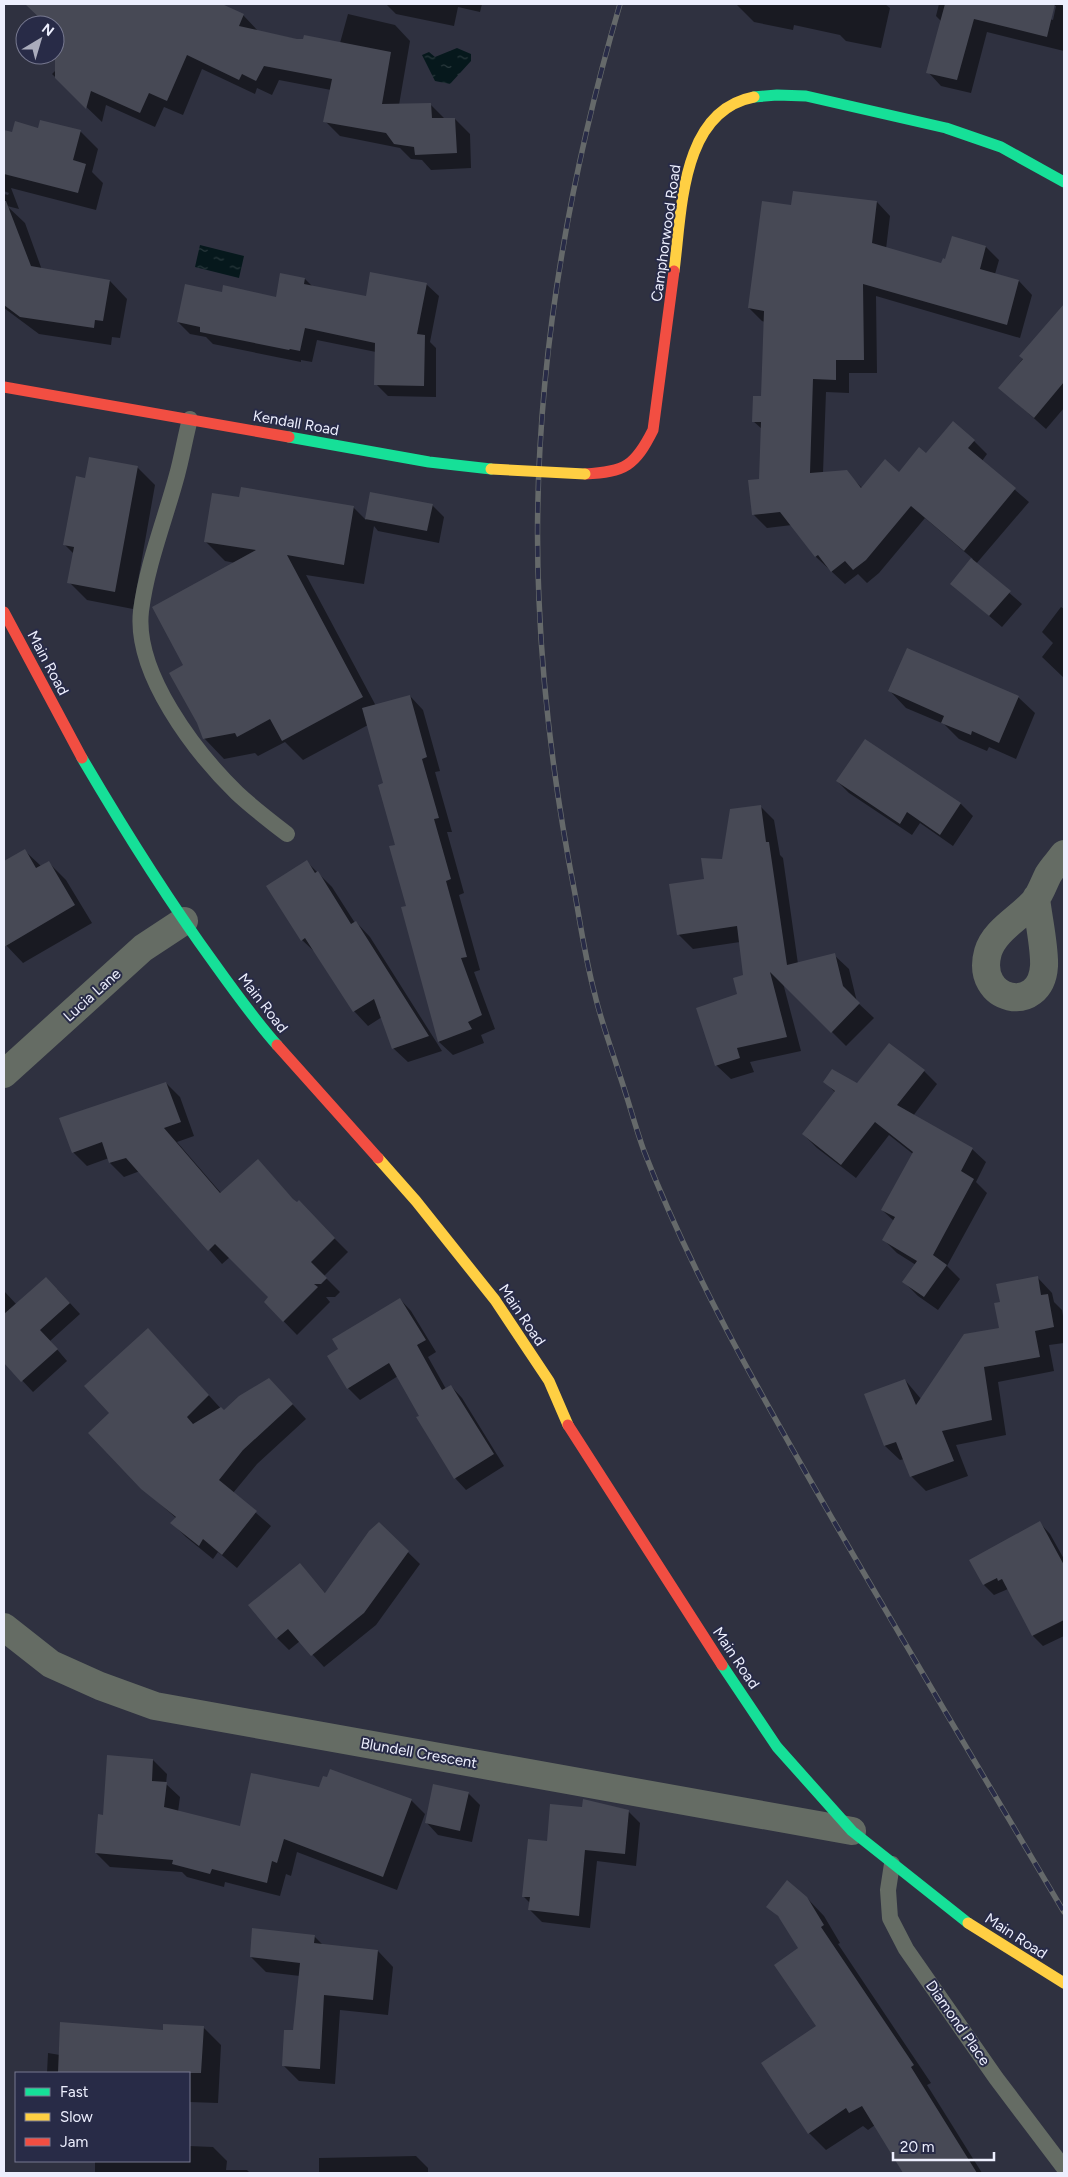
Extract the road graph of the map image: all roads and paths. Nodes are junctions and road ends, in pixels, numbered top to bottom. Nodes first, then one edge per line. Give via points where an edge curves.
1 (1064, 182) edge
2 (4, 387) edge
3 (190, 419) junction
4 (585, 474) joint
5 (4, 612) edge
6 (287, 834) dead end
7 (1064, 854) edge
8 (1036, 898) dead end
9 (184, 921) junction
10 (4, 1074) edge
11 (4, 1627) edge
12 (852, 1831) junction
13 (892, 1864) junction
14 (1064, 1983) edge
15 (1064, 2168) edge

1 - 4 main road, Camphorwood Road via 1000,147 903,119 793,94 758,95 733,102 714,118 695,147 686,180 653,430 637,460 626,468
2 - 3 main road, Kendall Road
3 - 4 main road, Kendall Road, bridge via 429,462
3 - 6 lane via 148,572 141,612 142,641 148,668 199,752 256,811
5 - 9 main road, Main Road via 107,800
7 - 8 street
9 - 10 street, Lucia Lane via 143,948
9 - 12 main road, Main Road via 260,1026 416,1201 495,1300 549,1381 568,1426 688,1614 777,1746
11 - 12 street, Blundell Crescent via 51,1664 155,1706
12 - 13 main road, Main Road
13 - 14 main road, Main Road via 964,1920
13 - 15 lane, Diamond Place via 888,1890 890,1918 906,1949

